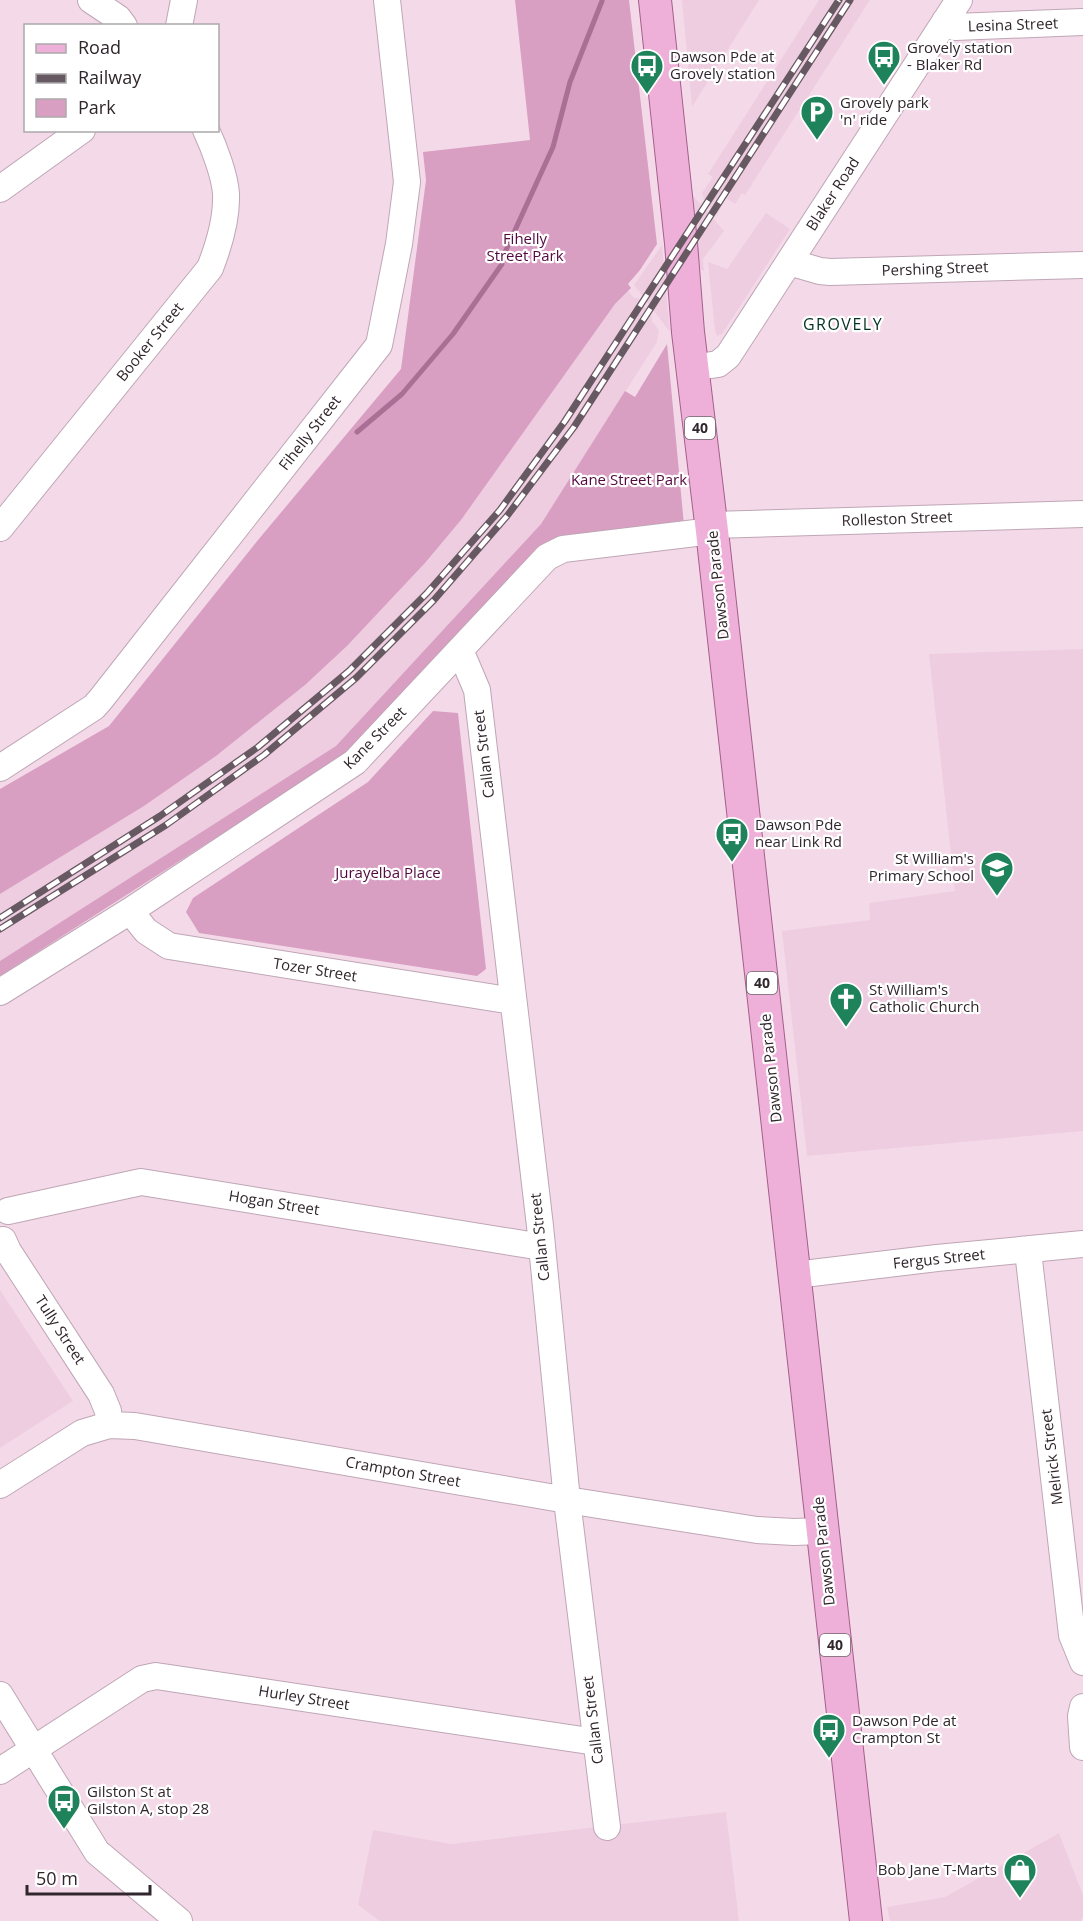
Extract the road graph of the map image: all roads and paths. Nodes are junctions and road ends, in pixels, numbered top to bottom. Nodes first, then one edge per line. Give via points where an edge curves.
1 (91, 0) edge
2 (184, 0) edge
3 (387, 0) edge
4 (654, 0) edge
5 (959, 0) edge
6 (945, 21) junction
7 (1083, 22) edge
8 (122, 24) edge
9 (179, 24) edge
10 (79, 132) edge
11 (207, 132) edge
12 (0, 189) edge
13 (789, 262) junction
14 (1083, 264) edge
15 (692, 368) junction
16 (1083, 514) edge
17 (0, 528) edge
18 (712, 528) junction
19 (460, 650) junction
20 (0, 768) edge
21 (130, 911) junction
22 (0, 992) edge
23 (513, 1001) junction
24 (4, 1209) edge
25 (2, 1240) edge
26 (1083, 1244) edge
27 (542, 1247) junction
28 (1028, 1251) junction
29 (795, 1275) junction
30 (110, 1425) junction
31 (0, 1485) edge
32 (567, 1500) junction
33 (822, 1531) junction
34 (1083, 1662) edge
35 (0, 1695) edge
36 (1083, 1707) edge
37 (596, 1742) junction
38 (1083, 1747) edge
39 (32, 1750) junction
40 (0, 1771) edge
41 (607, 1827) dead end
42 (179, 1921) edge
43 (866, 1921) edge

1 - 8 street
2 - 9 street
3 - 20 street, Fihelly Street via 407,182 379,345 94,707
4 - 15 main road, Dawson Parade / 40
5 - 6 street, Blaker Road
6 - 7 street, Lesina Street via 955,27
6 - 13 street, Blaker Road
10 - 12 street
11 - 17 street, Booker Street via 226,194 219,245 210,268
13 - 14 street, Pershing Street via 820,272
13 - 15 street, Blaker Road via 728,356 718,364
15 - 18 main road, Dawson Parade / 40
16 - 18 street, Rolleston Street
18 - 19 street, Kane Street via 563,549 547,557
18 - 29 main road, Dawson Parade / 40
19 - 21 street, Kane Street via 355,762
19 - 23 street, Callan Street via 477,690
21 - 22 street, Kane Street
21 - 23 street, Tozer Street via 146,931 169,946
23 - 27 street, Callan Street
24 - 25 street via 13,1226
24 - 27 street, Hogan Street via 141,1182
25 - 30 street, Tully Street via 101,1394
26 - 28 street, Fergus Street
27 - 32 street, Callan Street
28 - 29 street, Fergus Street
28 - 34 street, Melrick Street via 1072,1635
29 - 33 main road, Dawson Parade / 40
30 - 31 street, Crampton Street via 82,1433
30 - 32 street, Crampton Street via 135,1426
32 - 33 street, Crampton Street via 757,1530
32 - 37 street, Callan Street
33 - 43 main road, Dawson Parade / 40
35 - 39 street
36 - 38 street
37 - 39 street, Hurley Street via 156,1676 142,1680
37 - 41 street, Callan Street
39 - 40 street, Hurley Street
39 - 42 street via 97,1852

